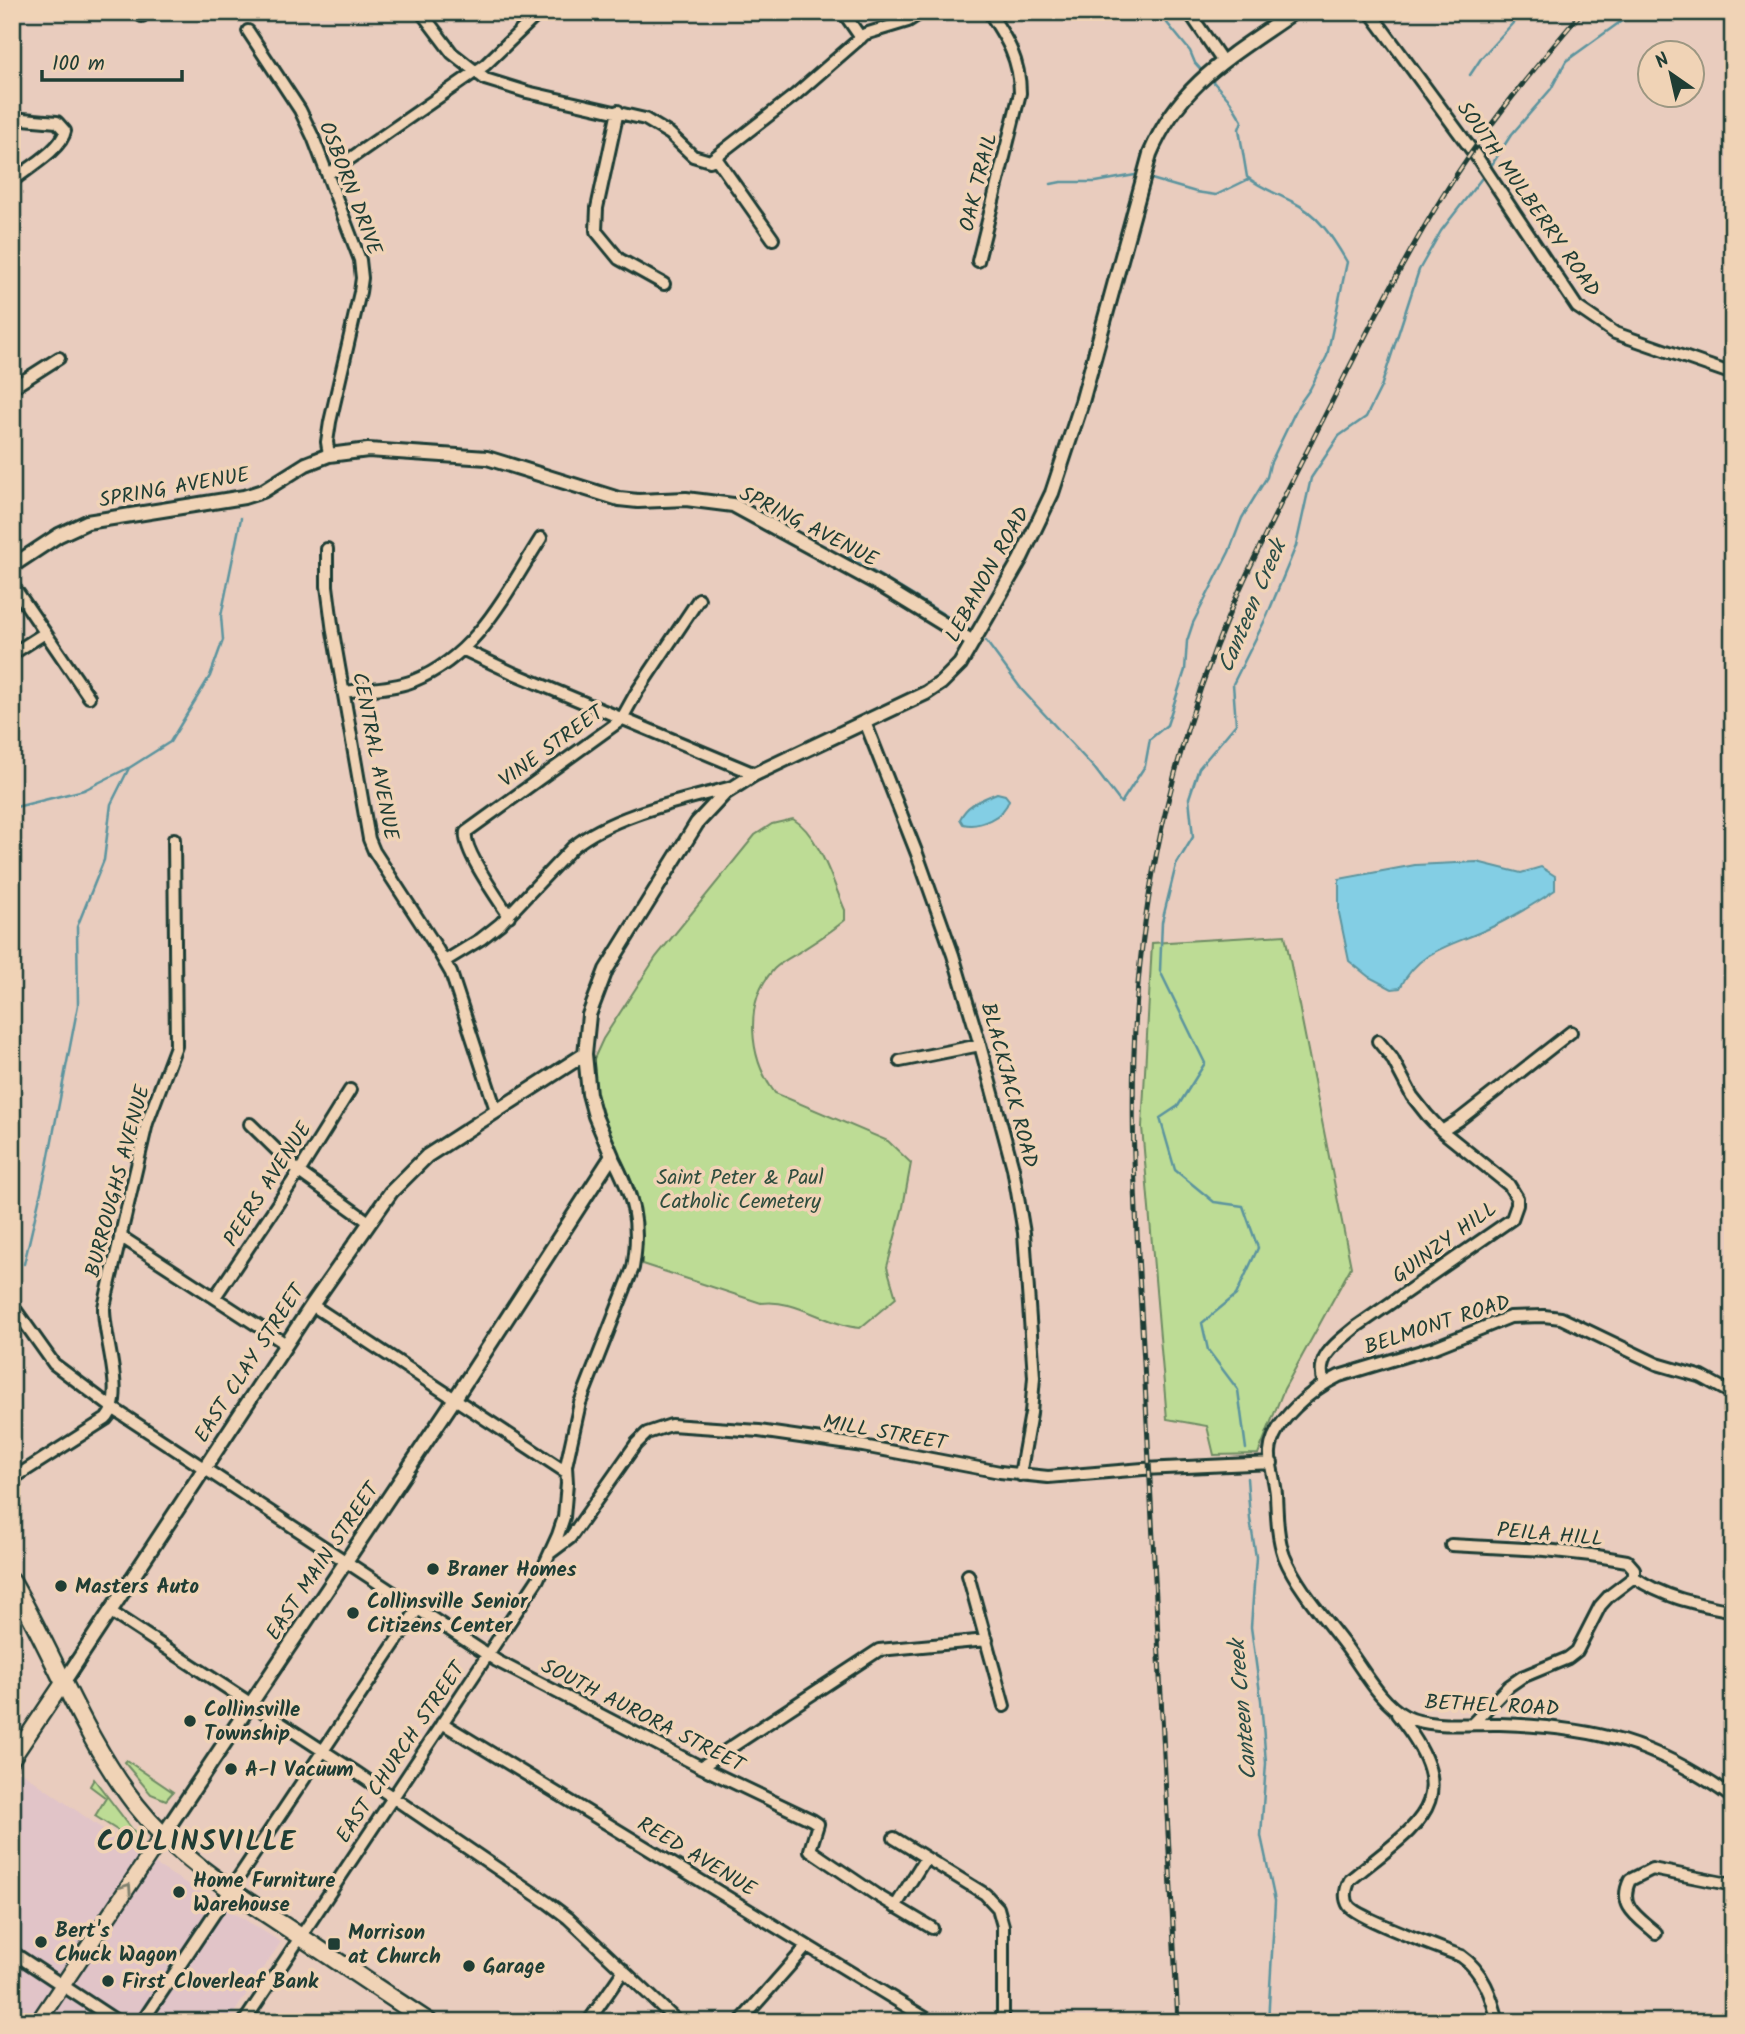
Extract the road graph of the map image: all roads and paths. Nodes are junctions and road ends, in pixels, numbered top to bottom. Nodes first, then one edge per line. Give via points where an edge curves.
1 (421, 12) edge
2 (540, 12) edge
3 (843, 12) edge
4 (922, 12) edge
5 (989, 12) edge
6 (1189, 12) edge
7 (1294, 12) edge
8 (1370, 12) edge
9 (248, 31) dead end
10 (861, 38) junction
11 (1223, 62) junction
12 (474, 73) junction
13 (618, 111) junction
14 (12, 118) edge
15 (716, 158) junction
16 (328, 174) junction
17 (12, 181) edge
18 (773, 239) dead end
19 (978, 261) dead end
20 (664, 284) dead end
21 (58, 358) dead end
22 (1733, 374) edge
23 (12, 388) edge
24 (329, 455) junction
25 (541, 538) dead end
26 (327, 549) dead end
27 (12, 566) edge
28 (12, 583) edge
29 (699, 599) dead end
30 (45, 633) junction
31 (973, 642) junction
32 (464, 650) junction
33 (12, 654) edge
34 (343, 692) junction
35 (89, 697) dead end
36 (622, 718) junction
37 (865, 722) junction
38 (755, 774) junction
39 (736, 785) junction
40 (174, 839) dead end
41 (509, 916) junction
42 (445, 961) junction
43 (1571, 1032) dead end
44 (1378, 1041) dead end
45 (980, 1045) junction
46 (585, 1054) junction
47 (900, 1061) dead end
48 (350, 1090) dead end
49 (496, 1110) junction
50 (250, 1124) dead end
51 (1442, 1131) junction
52 (612, 1156) junction
53 (299, 1172) junction
54 (369, 1223) junction
55 (120, 1236) junction
56 (215, 1297) junction
57 (12, 1305) edge
58 (312, 1305) junction
59 (286, 1344) junction
60 (1324, 1383) junction
61 (1733, 1394) edge
62 (454, 1400) junction
63 (114, 1409) junction
64 (1272, 1463) junction
65 (204, 1469) junction
66 (566, 1472) junction
67 (1020, 1475) junction
68 (12, 1479) edge
69 (1451, 1545) dead end
70 (550, 1553) junction
71 (346, 1562) junction
72 (968, 1575) dead end
73 (1634, 1577) junction
74 (12, 1582) edge
75 (418, 1610) junction
76 (1733, 1611) edge
77 (111, 1612) junction
78 (986, 1640) junction
79 (488, 1656) junction
80 (63, 1683) junction
81 (252, 1703) junction
82 (1004, 1706) dead end
83 (1394, 1709) junction
84 (442, 1723) junction
85 (1473, 1723) junction
86 (324, 1751) junction
87 (14, 1753) edge
88 (701, 1767) junction
89 (392, 1798) junction
90 (1733, 1798) edge
91 (163, 1835) junction
92 (894, 1838) dead end
93 (925, 1859) junction
94 (1733, 1885) edge
95 (230, 1890) junction
96 (895, 1907) junction
97 (932, 1928) dead end
98 (1656, 1933) dead end
99 (300, 1937) junction
100 (807, 1946) junction
101 (12, 1952) edge
102 (624, 1970) junction
103 (62, 1986) junction
104 (38, 2022) edge
105 (118, 2022) edge
106 (142, 2022) edge
107 (244, 2022) edge
108 (429, 2022) edge
109 (588, 2022) edge
110 (678, 2022) edge
111 (740, 2022) edge
112 (932, 2022) edge
113 (1003, 2022) edge
114 (1498, 2022) edge

1 - 12 street
2 - 12 street
3 - 10 street
4 - 10 street
5 - 19 street, OAK TRAIL via 1018,67 1020,93
6 - 11 street
7 - 11 street, LEBANON ROAD
8 - 22 street, SOUTH MULBERRY ROAD via 1479,160 1577,307 1615,333
9 - 16 street, OSBORN DRIVE via 300,110
10 - 15 street
11 - 31 street, LEBANON ROAD via 1181,99 1157,136 1060,471 1026,549
12 - 13 street via 527,92
12 - 16 street
13 - 15 street via 657,124 693,156 710,162
13 - 20 street via 596,231 619,260
14 - 17 street via 57,122 65,131 52,151
15 - 18 street
16 - 24 street, OSBORN DRIVE via 358,252 362,278 330,422
21 - 23 street
24 - 27 street, SPRING AVENUE via 244,497 87,522
24 - 31 street, SPRING AVENUE via 368,450 473,455 619,499 686,499 733,505
25 - 32 street via 486,625
26 - 34 street, CENTRAL AVENUE via 329,606
28 - 30 street
29 - 36 street, VINE STREET
30 - 33 street
30 - 35 street
31 - 37 street, LEBANON ROAD via 941,683
32 - 34 street via 411,682
32 - 36 street
34 - 42 street, CENTRAL AVENUE via 369,839
36 - 38 street
36 - 41 street, VINE STREET via 466,832 470,850
37 - 38 street, LEBANON ROAD
37 - 45 street, BLACKJACK ROAD via 941,919
38 - 39 street, LEBANON ROAD
39 - 41 street via 584,838
39 - 46 street, LEBANON ROAD via 697,823 606,970 589,1015
40 - 55 street, BURROUGHS AVENUE via 177,1040 147,1123
41 - 42 street
42 - 49 street, CENTRAL AVENUE
43 - 51 street
44 - 51 street, GUINZY HILL via 1412,1096
45 - 47 street
45 - 67 street, BLACKJACK ROAD via 1013,1168 1024,1233 1034,1377
46 - 49 street, EAST CLAY STREET
46 - 52 street, EAST CHURCH STREET via 593,1109
48 - 53 street, PEERS AVENUE
49 - 54 street, EAST CLAY STREET via 415,1165
50 - 53 street
51 - 60 street, GUINZY HILL via 1509,1185 1517,1198 1516,1212 1337,1343 1322,1361
52 - 62 street, EAST MAIN STREET
52 - 66 street, EAST CHURCH STREET via 632,1199 636,1249 633,1268 580,1403
53 - 54 street
53 - 56 street, PEERS AVENUE
54 - 58 street, EAST CLAY STREET
55 - 56 street
55 - 63 street, BURROUGHS AVENUE via 103,1322
56 - 59 street
57 - 63 street, SOUTH AURORA STREET via 54,1364
58 - 59 street, EAST CLAY STREET
58 - 62 street
59 - 65 street, EAST CLAY STREET
60 - 61 street, BELMONT ROAD via 1510,1317 1544,1316 1561,1318
60 - 64 street, BELMONT ROAD via 1281,1425 1270,1452
62 - 66 street
62 - 71 street, EAST MAIN STREET
63 - 65 street, SOUTH AURORA STREET
63 - 68 street via 106,1419
64 - 67 street, MILL STREET
64 - 83 street, BETHEL ROAD via 1279,1538 1289,1566
65 - 71 street, SOUTH AURORA STREET
65 - 77 street, EAST CLAY STREET
66 - 70 street, EAST CHURCH STREET via 564,1517
67 - 70 street, MILL STREET via 804,1436 671,1426 647,1433 636,1444 570,1538
69 - 73 street, PEILA HILL via 1545,1550 1627,1561
70 - 79 street, EAST CHURCH STREET
71 - 75 street, SOUTH AURORA STREET
71 - 81 street, EAST MAIN STREET
72 - 78 street
73 - 76 street, PEILA HILL via 1672,1597
73 - 85 street via 1600,1606 1577,1651 1522,1677
74 - 80 main road
75 - 79 street, SOUTH AURORA STREET
75 - 86 street
77 - 80 street, EAST CLAY STREET
77 - 81 street
78 - 82 street
78 - 88 street via 879,1650
79 - 84 street, EAST CHURCH STREET
79 - 88 street, SOUTH AURORA STREET
80 - 87 main road, EAST CLAY STREET
80 - 91 main road via 114,1776
81 - 86 street
81 - 91 street, EAST MAIN STREET
83 - 85 street, BETHEL ROAD via 1424,1722
83 - 114 street via 1423,1751 1432,1780 1431,1801 1414,1827 1350,1880 1346,1900 1352,1909 1470,1962 1484,1982
84 - 89 street, EAST CHURCH STREET
84 - 100 street, REED AVENUE
85 - 90 street, BETHEL ROAD via 1562,1727 1617,1738 1664,1755
86 - 89 street
86 - 95 street
88 - 96 street, SOUTH AURORA STREET via 813,1820 818,1830 810,1850
89 - 99 street, EAST CHURCH STREET
89 - 102 street via 548,1903
91 - 95 main road
103 -> 91 main road, EAST MAIN STREET
92 - 93 street
93 - 96 street
93 - 113 street via 985,1894 1002,1918
94 - 98 street via 1652,1869 1640,1873 1630,1880 1625,1898 1632,1912
95 - 99 main road
95 - 106 street
96 - 97 street, SOUTH AURORA STREET
99 - 107 street, EAST CHURCH STREET
99 - 108 main road
100 - 111 street
100 - 112 street, REED AVENUE
101 - 103 street
102 - 109 street
102 - 110 street
103 - 104 main road, EAST MAIN STREET
103 - 105 street

